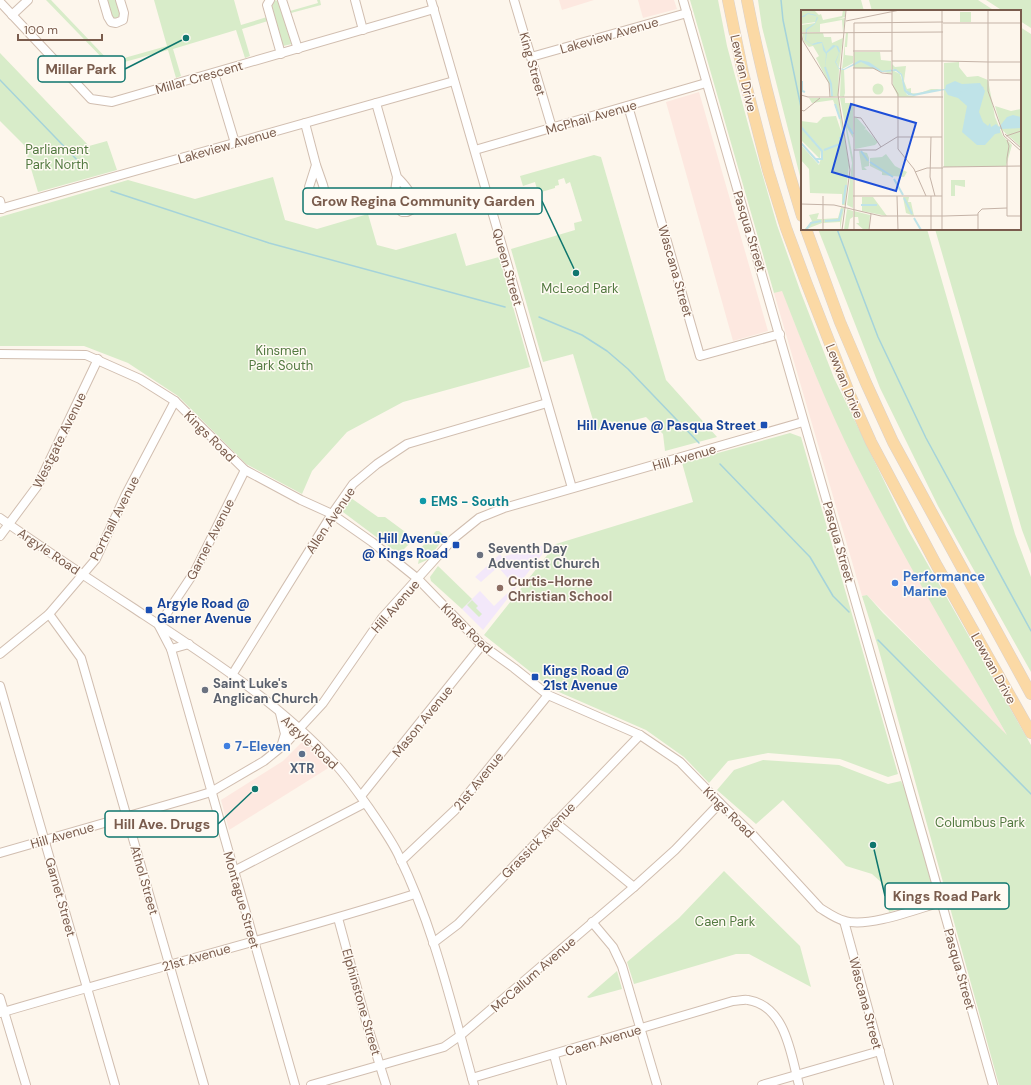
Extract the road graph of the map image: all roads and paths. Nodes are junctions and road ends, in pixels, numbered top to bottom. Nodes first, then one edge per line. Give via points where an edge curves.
1 (28, 0) edge
2 (103, 0) edge
3 (120, 0) edge
4 (270, 0) edge
5 (282, 0) edge
6 (355, 0) edge
7 (431, 0) edge
8 (514, 0) edge
9 (683, 0) edge
10 (728, 0) edge
11 (747, 0) edge
12 (0, 2) edge
13 (434, 9) junction
14 (687, 13) junction
15 (12, 15) junction
16 (363, 30) junction
17 (298, 49) junction
18 (281, 54) junction
19 (531, 57) junction
20 (214, 73) junction
21 (454, 81) junction
22 (706, 83) junction
23 (376, 103) junction
24 (628, 106) junction
25 (305, 123) junction
26 (552, 128) junction
27 (235, 143) junction
28 (475, 150) junction
29 (316, 165) dead end
30 (397, 177) dead end
31 (1, 206) edge
32 (801, 213) edge
33 (806, 230) edge
34 (780, 334) junction
35 (1, 356) edge
36 (98, 359) junction
37 (175, 401) junction
38 (546, 403) junction
39 (803, 422) junction
40 (245, 470) junction
41 (572, 488) junction
42 (332, 514) junction
43 (0, 518) edge
44 (9, 524) junction
45 (0, 536) edge
46 (83, 574) junction
47 (418, 579) junction
48 (49, 614) junction
49 (159, 625) junction
50 (189, 644) junction
51 (482, 646) junction
52 (171, 649) junction
53 (0, 654) edge
54 (232, 675) junction
55 (0, 686) edge
56 (548, 694) junction
57 (1031, 694) edge
58 (280, 713) junction
59 (300, 728) junction
60 (1031, 733) edge
61 (640, 735) junction
62 (280, 749) junction
63 (211, 792) junction
64 (363, 800) junction
65 (720, 803) junction
66 (127, 816) junction
67 (555, 822) junction
68 (45, 840) junction
69 (0, 853) edge
70 (401, 861) junction
71 (234, 871) junction
72 (634, 888) junction
73 (415, 894) junction
74 (941, 902) junction
75 (338, 918) junction
76 (844, 921) junction
77 (592, 922) junction
78 (254, 940) junction
79 (433, 943) junction
80 (170, 964) junction
81 (87, 987) junction
82 (0, 998) edge
83 (2, 1012) edge
84 (641, 1029) junction
85 (461, 1035) junction
86 (880, 1051) junction
87 (554, 1054) junction
88 (380, 1065) junction
89 (796, 1075) junction
90 (473, 1081) edge
91 (26, 1085) edge
92 (115, 1085) edge
93 (204, 1085) edge
94 (295, 1085) edge
95 (311, 1085) edge
96 (386, 1085) edge
97 (562, 1085) edge
98 (657, 1085) edge
99 (762, 1085) edge
100 (799, 1085) edge
101 (889, 1085) edge
102 (993, 1085) edge

1 - 15 street
2 - 3 street via 108,17 111,22 116,23 123,20 124,16
4 - 18 street via 267,5
5 - 17 street
6 - 16 street
7 - 13 street, Queen Street
8 - 19 street, King Street
9 - 14 street, Pasqua Street
10 - 60 main road, Lewvan Drive via 743,73 768,170 786,228 850,395 871,442 933,559
11 - 32 main road, Lewvan Drive via 770,107
12 - 15 street, Millar Crescent
13 - 16 street, Millar Crescent
13 - 21 street, Queen Street
14 - 19 street, Lakeview Avenue
14 - 22 street, Pasqua Street
15 - 20 street, Millar Crescent via 91,99 112,102
16 - 17 street, Millar Crescent
17 - 18 street, Millar Crescent
18 - 20 street, Millar Crescent
19 - 26 street, King Street
20 - 27 street
21 - 23 street, Lakeview Avenue
21 - 28 street, Queen Street
22 - 24 street, McPhail Avenue
22 - 34 street, Pasqua Street
23 - 25 street, Lakeview Avenue
23 - 30 street
24 - 26 street, McPhail Avenue
24 - 34 street, Wascana Street via 700,356
25 - 27 street, Lakeview Avenue
25 - 29 street
26 - 28 street, McPhail Avenue
27 - 31 street, Lakeview Avenue
28 - 38 street, Queen Street
33 - 57 main road, Lewvan Drive via 840,322 893,442
34 - 39 street, Pasqua Street
35 - 36 street, Kings Road via 54,354 86,355
36 - 37 street, Kings Road via 140,379
36 - 44 street, Westgate Avenue via 38,485
37 - 40 street, Kings Road
37 - 46 street, Portnall Avenue via 126,494 96,559
38 - 41 street, Queen Street
38 - 42 street, Allen Avenue via 407,444 353,484
39 - 41 street, Hill Avenue
39 - 74 street, Pasqua Street
40 - 42 street, Kings Road
40 - 49 street, Garner Avenue via 195,571
41 - 47 street, Hill Avenue via 479,518 453,540
42 - 47 street, Kings Road
42 - 54 street, Allen Avenue
43 - 44 street, Argyle Road
44 - 45 street, Westgate Avenue
44 - 46 street, Argyle Road
46 - 48 street, Portnall Avenue
46 - 49 street, Argyle Road
47 - 51 street, Kings Road
47 - 59 street, Hill Avenue via 382,618 323,703
48 - 53 street, Portnall Avenue
48 - 66 street, Athol Street via 81,658
49 - 50 street, Argyle Road
49 - 52 street, Montague Street
50 - 52 street
50 - 54 street, Argyle Road
51 - 56 street, Kings Road
51 - 64 street, Mason Avenue
52 - 63 street, Montague Street
54 - 58 street, Argyle Road
55 - 68 street, Garnet Street
56 - 61 street, Kings Road
56 - 70 street, 21st Avenue via 455,810
58 - 59 street, Argyle Road
58 - 62 street via 285,734
59 - 62 street, Hill Avenue
59 - 64 street, Argyle Road via 337,766
61 - 65 street, Kings Road via 680,762
61 - 67 street, Grassick Avenue
62 - 63 street, Hill Avenue
63 - 66 street, Hill Avenue
63 - 71 street, Montague Street
64 - 70 street, Argyle Road
64 - 71 street, Mason Avenue
65 - 72 street, McCallum Avenue
65 - 76 street, Kings Road via 820,908
66 - 68 street, Hill Avenue
66 - 80 street, Athol Street
67 - 72 street
67 - 79 street, Grassick Avenue via 458,924
68 - 69 street, Hill Avenue
68 - 81 street, Garnet Street
70 - 73 street, Argyle Road
71 - 78 street, Montague Street
72 - 77 street, McCallum Avenue
73 - 75 street, 21st Avenue
73 - 79 street, Argyle Road
74 - 76 street, Kings Road via 868,923
74 - 102 street, Pasqua Street
75 - 78 street, 21st Avenue
75 - 88 street, Elphinstone Street
76 - 86 street, Wascana Street
77 - 84 street via 613,947 622,966
77 - 85 street, McCallum Avenue
78 - 80 street, 21st Avenue
78 - 94 street, Montague Street
79 - 85 street, Argyle Road
80 - 81 street, 21st Avenue
80 - 93 street, Athol Street
81 - 83 street, 21st Avenue
81 - 92 street, Garnet Street
82 - 83 street
83 - 91 street
84 - 87 street, Caen Avenue
84 - 89 street, Caen Avenue via 733,1001 748,1000 764,1006 779,1020
84 - 98 street
85 - 88 street, McCallum Avenue via 444,1047
85 - 90 street, Argyle Road
86 - 89 street
86 - 101 street, Wascana Street
87 - 90 street, Caen Avenue
87 - 97 street
88 - 95 street, McCallum Avenue
88 - 96 street, Elphinstone Street
89 - 99 street
89 - 100 street

